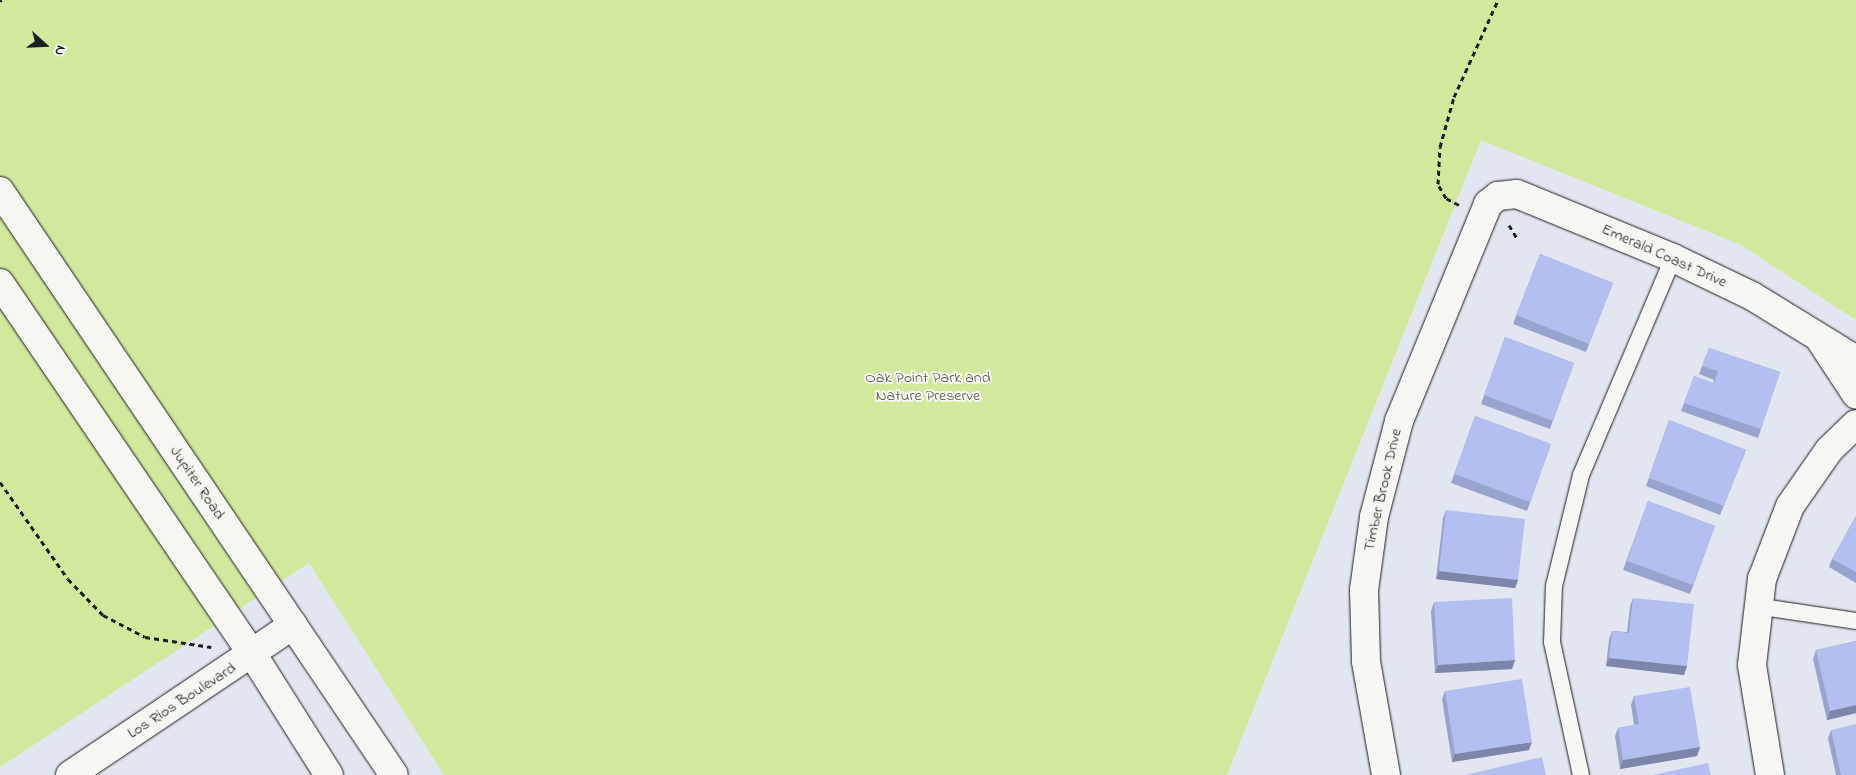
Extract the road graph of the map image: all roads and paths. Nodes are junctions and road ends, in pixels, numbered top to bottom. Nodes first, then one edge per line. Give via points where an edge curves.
1 (1498, 0) edge
2 (0, 191) edge
3 (1490, 205) junction
4 (1518, 240) dead end
5 (1673, 258) junction
6 (0, 283) edge
7 (1820, 341) junction
8 (1856, 360) edge
9 (1856, 394) edge
10 (1856, 424) edge
11 (0, 482) edge
12 (1756, 606) junction
13 (1856, 622) edge
14 (293, 625) junction
15 (253, 654) junction
16 (70, 775) edge
17 (329, 775) edge
18 (394, 775) edge
19 (1386, 775) edge
20 (1581, 775) edge
21 (1770, 775) edge

1 - 3 path via 1454,98 1440,147 1438,184 1446,198
2 - 14 street, Jupiter Road
3 - 4 path via 1513,226
3 - 5 street, Emerald Coast Drive via 1518,194
3 - 19 street, Timber Brook Drive via 1400,421 1374,517 1364,590 1366,660
5 - 7 street, Emerald Coast Drive via 1752,296
5 - 20 lane via 1581,475 1554,586 1552,642
6 - 15 street
7 - 8 street, Emerald Coast Drive
7 - 9 street, Emerald Coast Drive
10 - 12 street via 1815,467 1790,506 1769,554
11 - 15 path via 68,579 103,615 145,636
12 - 13 lane
12 - 21 street via 1754,695
14 - 15 street, Los Rios Boulevard
14 - 18 street, Jupiter Road
15 - 16 street, Los Rios Boulevard
15 - 17 street

